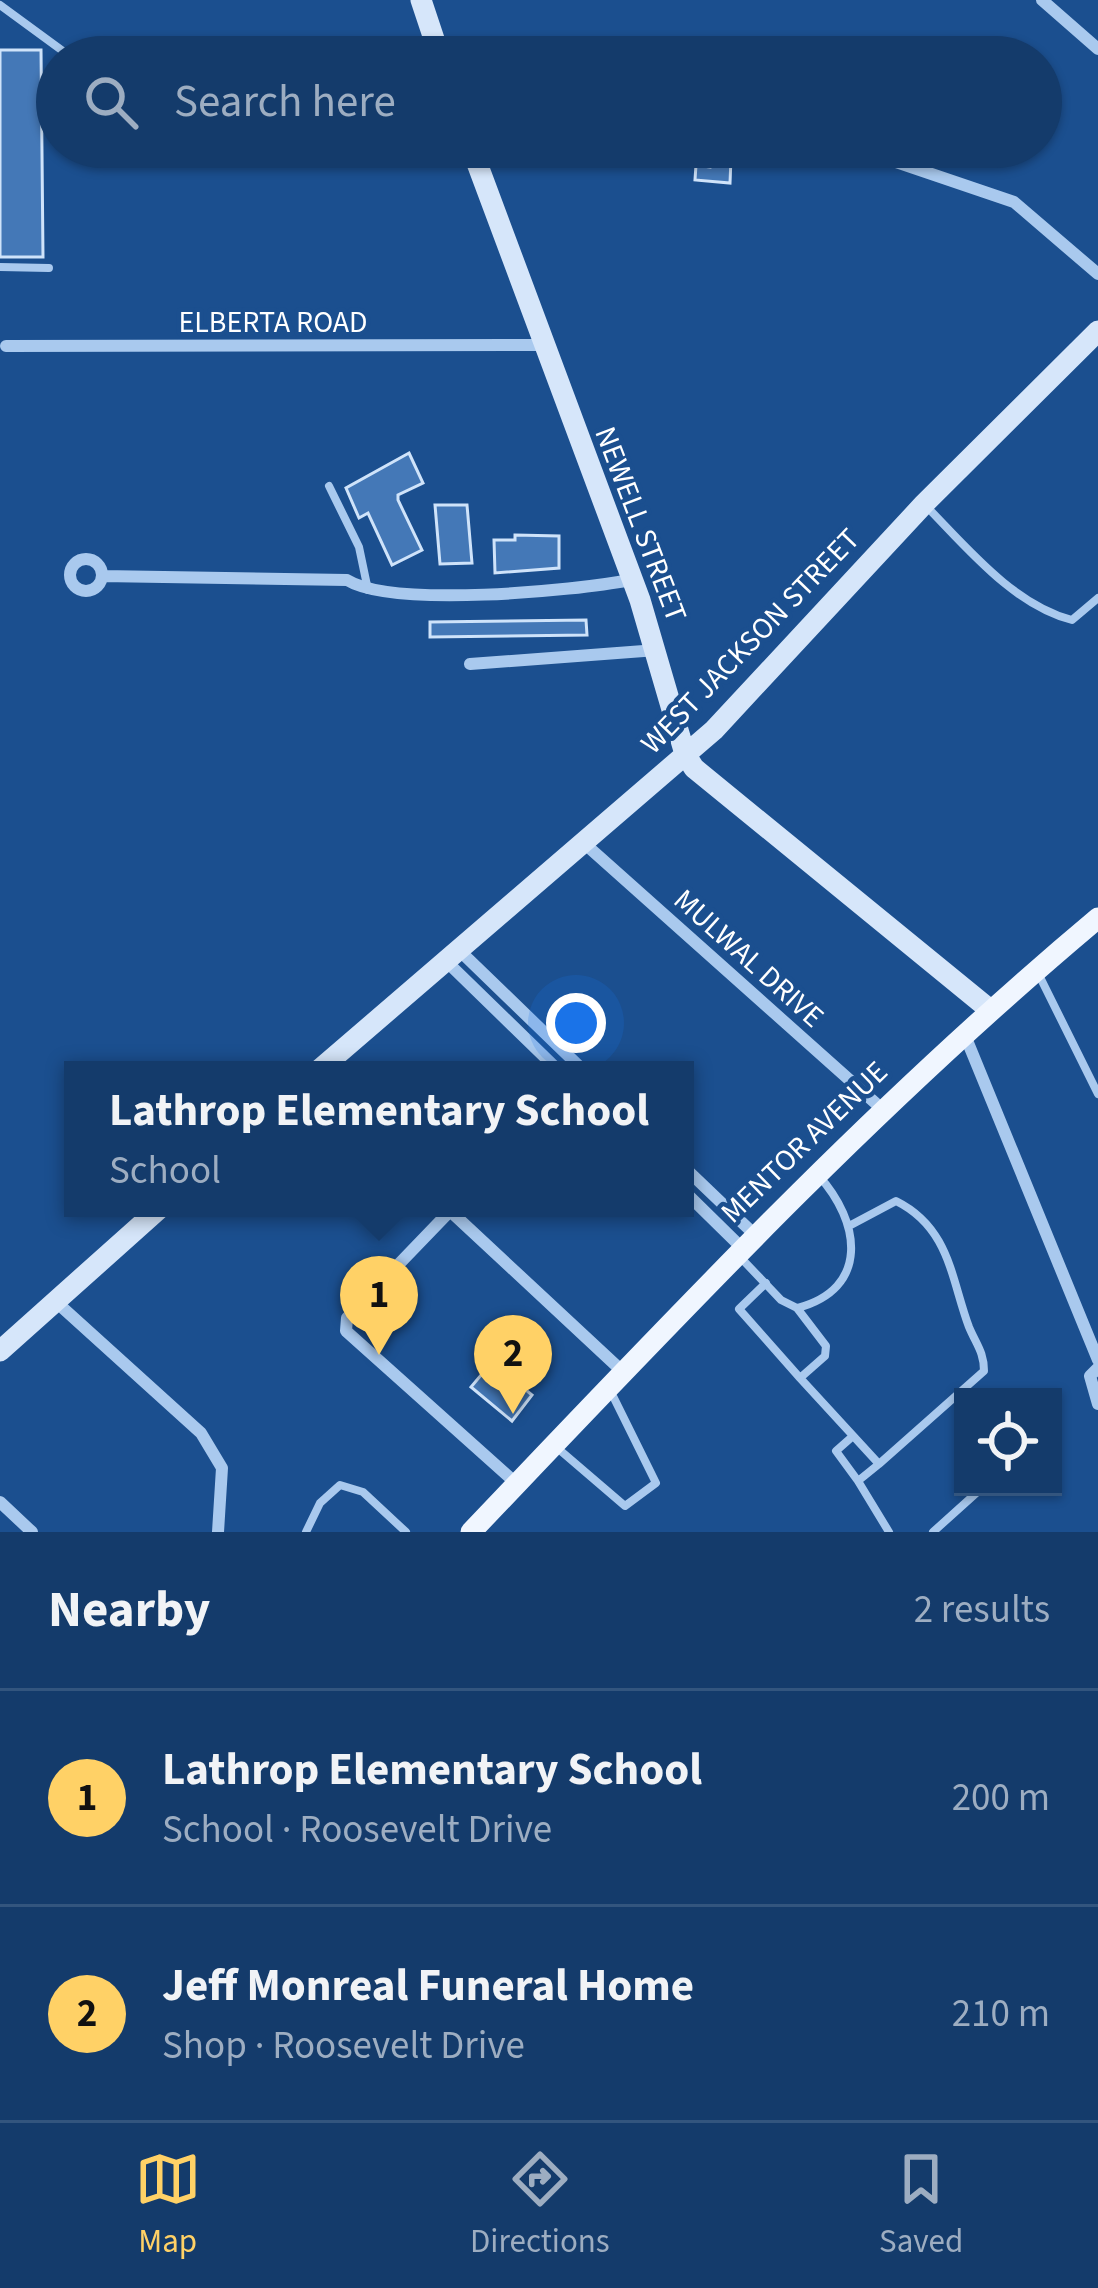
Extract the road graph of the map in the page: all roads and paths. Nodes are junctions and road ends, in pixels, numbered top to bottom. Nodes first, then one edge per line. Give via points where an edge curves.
1 (421, 0) edge
2 (1042, 0) edge
3 (0, 5) edge
4 (47, 36) edge
5 (433, 36) edge
6 (1098, 49) edge
7 (478, 168) edge
8 (914, 168) edge
9 (0, 267) edge
10 (50, 268) dead end
11 (1098, 274) edge
12 (1098, 331) edge
13 (540, 345) junction
14 (6, 346) dead end
15 (329, 486) dead end
16 (924, 504) junction
17 (102, 576) dead end
18 (630, 580) junction
19 (368, 590) junction
20 (1098, 598) edge
21 (657, 650) junction
22 (470, 664) dead end
23 (685, 754) junction
24 (585, 844) junction
25 (1098, 918) edge
26 (454, 957) junction
27 (1036, 970) junction
28 (989, 1009) junction
29 (964, 1031) junction
30 (331, 1061) edge
31 (551, 1061) edge
32 (573, 1061) edge
33 (1098, 1094) edge
34 (881, 1108) junction
35 (815, 1172) junction
36 (694, 1180) edge
37 (694, 1200) edge
38 (150, 1217) edge
39 (441, 1217) edge
40 (455, 1217) edge
41 (849, 1226) junction
42 (742, 1244) junction
43 (766, 1283) junction
44 (54, 1300) junction
45 (796, 1308) junction
46 (0, 1351) edge
47 (1098, 1364) edge
48 (800, 1378) junction
49 (615, 1379) junction
50 (971, 1388) edge
51 (954, 1403) edge
52 (1098, 1403) edge
53 (853, 1436) junction
54 (554, 1445) junction
55 (879, 1464) junction
56 (858, 1480) junction
57 (517, 1484) junction
58 (973, 1496) edge
59 (0, 1502) edge
60 (32, 1532) edge
61 (218, 1532) edge
62 (305, 1532) edge
63 (406, 1532) edge
64 (471, 1532) edge
65 (889, 1532) edge
66 (933, 1532) edge

1 - 5 street
2 - 6 street
3 - 4 lane
7 - 13 street, NEWELL STREET
8 - 11 street via 1014,202
9 - 10 lane
12 - 16 street, WEST JACKSON STREET
13 - 14 street, ELBERTA ROAD
13 - 18 street, NEWELL STREET
15 - 19 lane via 359,547
16 - 20 lane via 987,568 1051,615 1072,620
16 - 23 street, WEST JACKSON STREET
17 - 19 street via 346,580
18 - 19 street via 573,591
18 - 21 street, NEWELL STREET
21 - 22 street
21 - 23 street, NEWELL STREET
23 - 24 street, WEST JACKSON STREET
23 - 28 street
24 - 26 street, WEST JACKSON STREET
24 - 34 street, MULWAL DRIVE
25 - 27 main road, MENTOR AVENUE
26 - 30 street, WEST JACKSON STREET
26 - 31 street
26 - 32 street
27 - 28 main road, MENTOR AVENUE
27 - 33 lane
28 - 29 main road, MENTOR AVENUE
29 - 34 main road, MENTOR AVENUE
29 - 47 street
34 - 35 main road, MENTOR AVENUE
35 - 41 lane
35 - 42 main road, MENTOR AVENUE
36 - 42 street
37 - 42 street
38 - 44 street
39 - 57 street via 346,1318 346,1331
40 - 49 street
41 - 45 lane via 848,1271 820,1302
41 - 50 lane via 896,1201 951,1257 984,1359
42 - 43 lane
42 - 49 main road, MENTOR AVENUE
43 - 45 lane
43 - 48 lane via 740,1309
44 - 46 street
44 - 61 street via 200,1433 221,1468
45 - 48 lane via 826,1346
47 - 52 street via 1090,1376
48 - 53 lane
49 - 54 main road, MENTOR AVENUE
49 - 54 lane via 656,1483 625,1506
51 - 55 lane
53 - 55 lane
53 - 56 lane via 836,1451
54 - 57 main road, MENTOR AVENUE
55 - 56 lane
56 - 65 lane
57 - 64 main road, MENTOR AVENUE
58 - 66 lane
59 - 60 street
62 - 63 lane via 340,1485 362,1492

